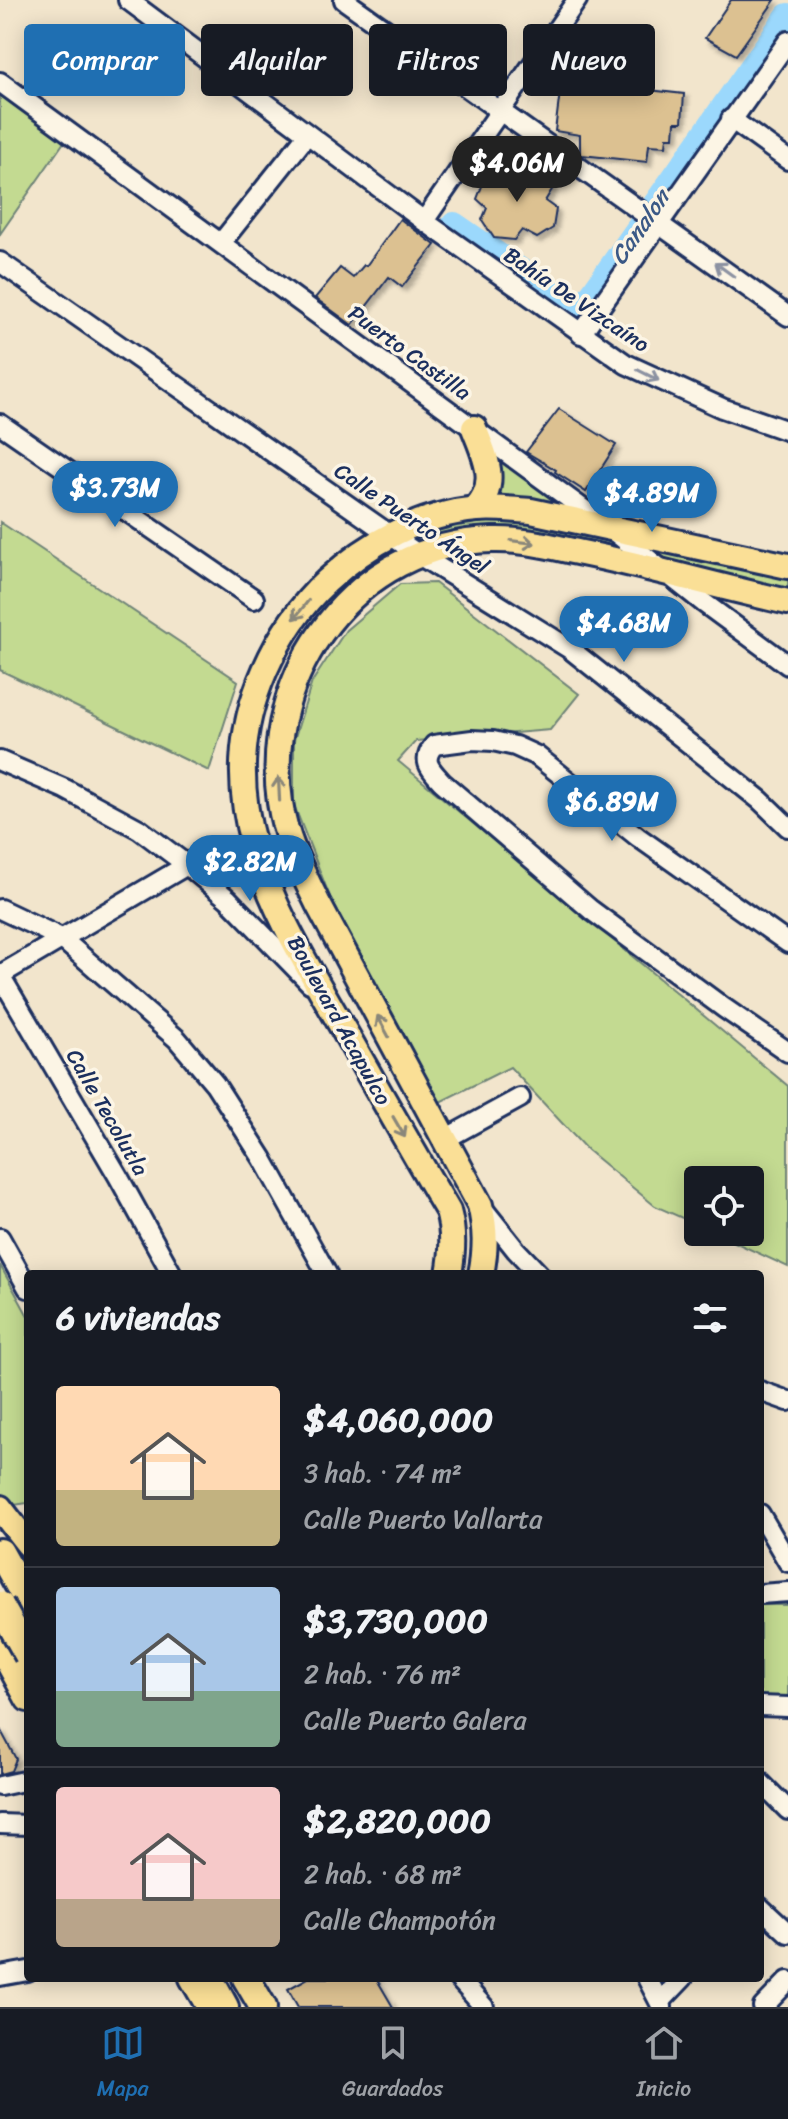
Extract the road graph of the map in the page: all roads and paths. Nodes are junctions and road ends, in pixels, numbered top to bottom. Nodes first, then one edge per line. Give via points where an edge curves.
1 (128, 0) edge
2 (344, 0) edge
3 (570, 3) edge
4 (788, 41) edge
5 (0, 82) edge
6 (500, 110) junction
7 (731, 119) junction
8 (307, 135) junction
9 (788, 160) edge
10 (650, 216) junction
11 (424, 221) junction
12 (221, 243) junction
13 (0, 262) edge
14 (788, 316) edge
15 (581, 334) junction
16 (0, 424) edge
17 (474, 428) junction
18 (788, 431) edge
19 (475, 509) junction
20 (612, 530) junction
21 (391, 535) junction
22 (419, 555) junction
23 (788, 566) edge
24 (667, 573) junction
25 (254, 599) dead end
26 (788, 602) edge
27 (788, 665) edge
28 (0, 761) edge
29 (788, 827) edge
30 (187, 865) junction
31 (0, 909) edge
32 (61, 938) junction
33 (788, 943) edge
34 (0, 975) edge
35 (326, 999) junction
36 (788, 1052) edge
37 (520, 1098) dead end
38 (445, 1139) junction
39 (480, 1205) junction
40 (0, 1238) edge
41 (516, 1250) junction
42 (483, 1264) edge
43 (170, 1270) edge
44 (325, 1270) edge
45 (450, 1270) edge
46 (463, 1270) edge
47 (535, 1270) edge
48 (24, 1281) edge
49 (764, 1392) edge
50 (788, 1401) edge
51 (9, 1514) edge
52 (764, 1521) edge
53 (24, 1538) edge
54 (0, 1552) edge
55 (788, 1562) edge
56 (788, 1592) edge
57 (764, 1594) edge
58 (24, 1595) edge
59 (0, 1605) edge
60 (24, 1611) edge
61 (0, 1620) edge
62 (24, 1622) edge
63 (0, 1646) edge
64 (19, 1674) edge
65 (764, 1706) edge
66 (787, 1708) edge
67 (24, 1781) edge
68 (0, 1786) edge
69 (764, 1786) edge
70 (788, 1810) edge
71 (0, 1824) edge
72 (24, 1825) edge
73 (764, 1911) edge
74 (788, 1933) edge
75 (24, 1972) edge
76 (0, 1976) edge
77 (788, 1981) edge
78 (194, 1982) edge
79 (211, 1982) edge
80 (248, 1982) edge
81 (261, 1982) edge
82 (462, 1982) edge
83 (649, 1982) edge
84 (680, 1982) edge
85 (661, 2004) edge
86 (209, 2007) edge
87 (225, 2007) edge
88 (263, 2007) edge
89 (270, 2007) edge
90 (486, 2007) edge
91 (763, 2007) edge

1 - 8 street, Bahía De Vizcaíno
2 - 6 street
3 - 6 street
4 - 7 street
5 - 12 street, Puerto Castilla
6 - 10 street
6 - 11 street
7 - 9 street
7 - 10 street
8 - 11 street, Bahía De Vizcaíno
8 - 12 street
14 -> 10 street
10 - 15 street
11 - 15 street, Bahía De Vizcaíno
12 - 17 street, Puerto Castilla
13 - 21 street, Calle Puerto Ángel
15 -> 18 street, Bahía De Vizcaíno via 674,388
16 - 25 street
17 - 19 main road via 489,478 487,493
17 - 20 street, Puerto Castilla
19 - 20 main road via 531,511
19 - 21 main road
20 - 23 main road
20 - 24 street, Puerto Castilla
21 - 22 street, Calle Puerto Ángel
21 -> 35 main road, Boulevard Acapulco via 357,556 294,619 259,683 246,730 243,797 252,845
22 -> 24 main road via 469,543 509,541
22 - 29 street, Calle Puerto Ángel via 570,649
38 -> 22 main road, Boulevard Acapulco via 295,857 279,802 281,723 312,645 338,611 383,573
24 - 26 main road
24 - 27 street, Puerto Castilla
28 - 30 street via 139,829
30 - 32 street
30 - 35 street
31 - 32 street
32 - 34 street
32 - 44 street via 177,1039 215,1084
33 - 36 street via 638,837 537,756 515,746 472,740 434,745 427,753 431,771 591,910
34 - 43 street, Calle Tecolutla
35 -> 45 main road, Boulevard Acapulco via 448,1211 454,1245
37 - 38 street
38 - 39 main road, Boulevard Acapulco
39 - 41 street
39 - 42 main road, Boulevard Acapulco
40 - 48 street
41 - 42 street via 497,1249
41 - 47 street
42 - 46 main road
49 - 50 street
51 - 53 main road
52 - 55 street
54 - 58 highway
56 - 57 street
59 - 64 highway, bridge
60 - 61 main road
62 - 63 main road
63 - 64 main road
65 - 66 street
67 - 68 street
69 - 70 street
71 - 72 street
73 - 74 street
75 - 76 street
77 - 91 street
78 - 86 main road
79 - 87 highway
80 - 88 highway
81 - 89 main road
82 - 90 street
83 - 85 street
84 - 85 street

